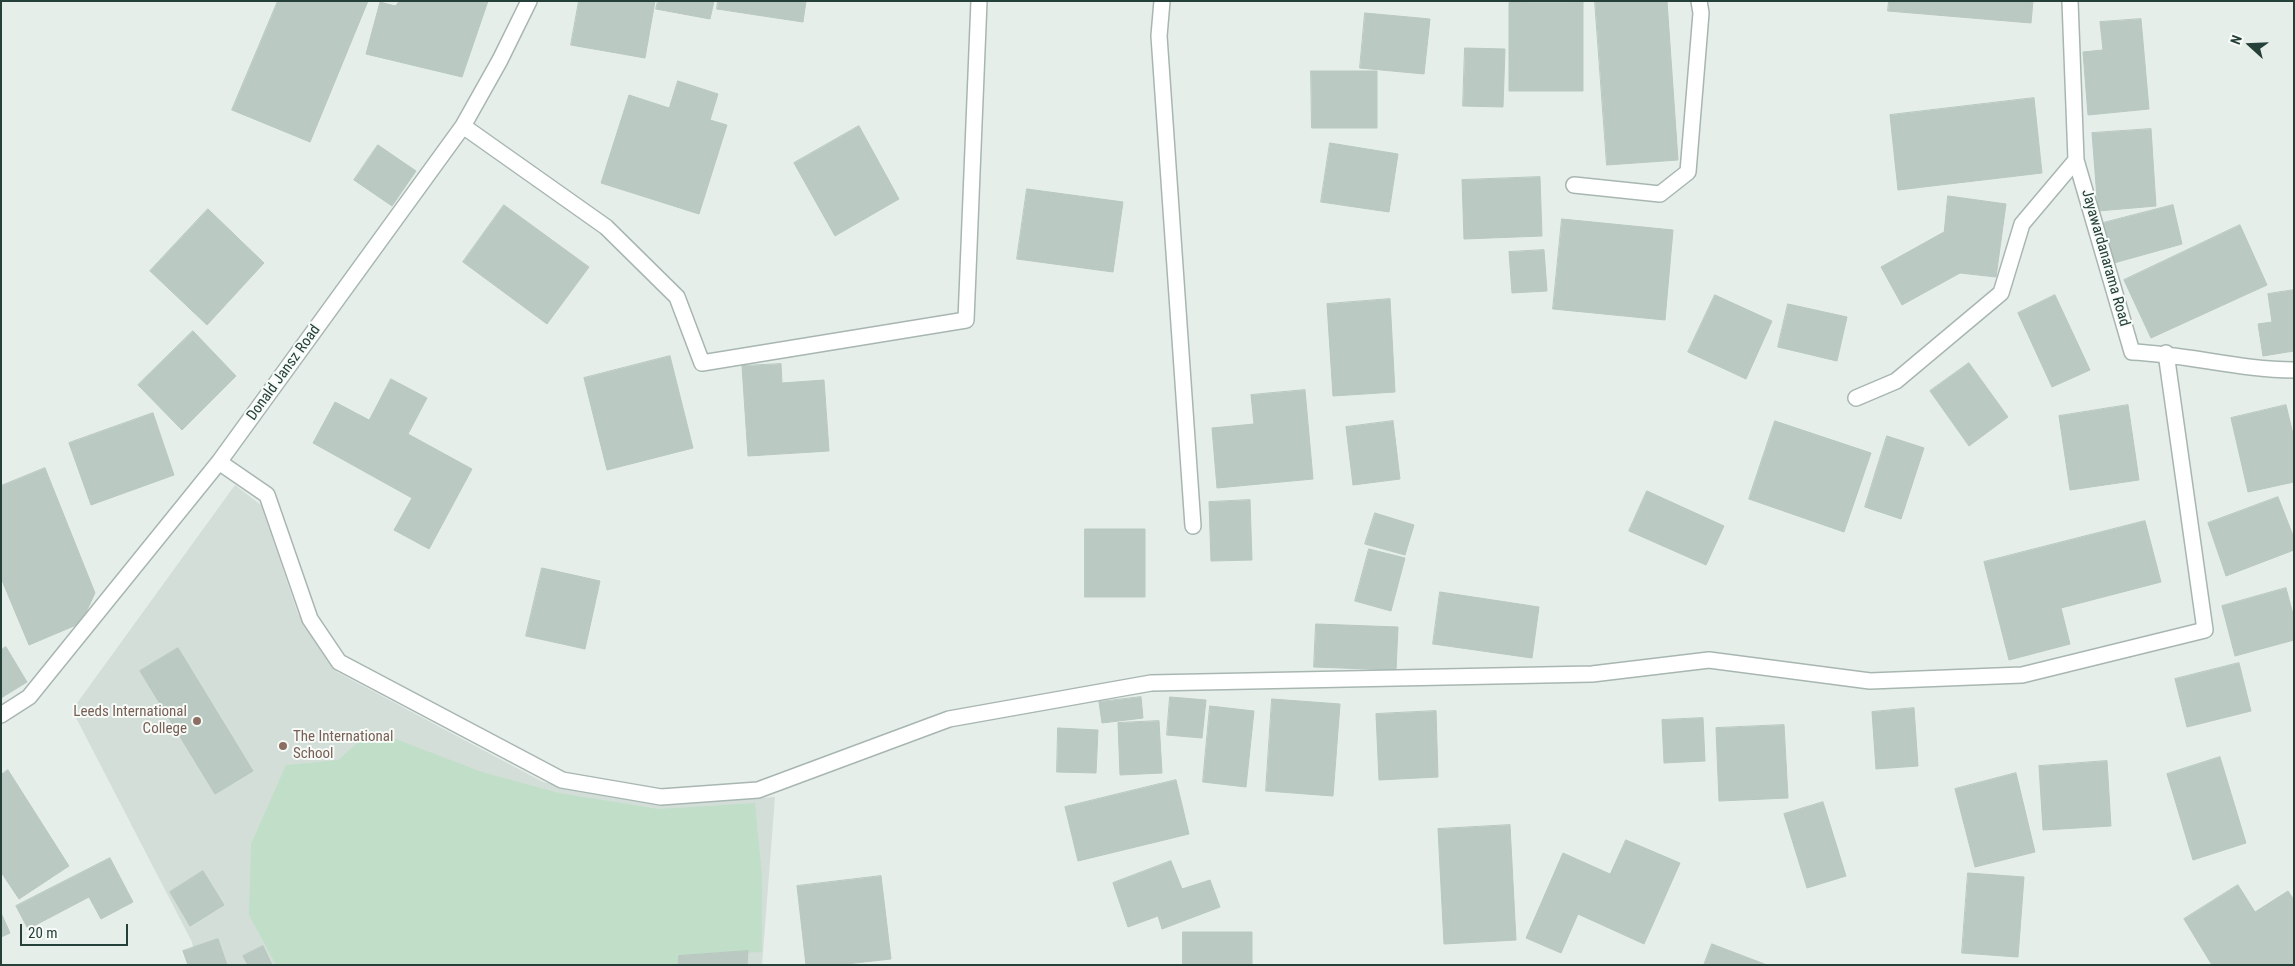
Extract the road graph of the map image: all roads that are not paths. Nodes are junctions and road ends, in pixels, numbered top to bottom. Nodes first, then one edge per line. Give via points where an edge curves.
1 (529, 1) edge
2 (979, 1) edge
3 (1162, 1) edge
4 (1699, 1) edge
5 (2070, 1) edge
6 (463, 126) junction
7 (2076, 160) junction
8 (1574, 185) dead end
9 (2166, 353) junction
10 (2294, 370) edge
11 (1856, 398) dead end
12 (219, 462) junction
13 (1193, 526) dead end
14 (1, 715) edge

1 - 6 street, Donald Jansz Road
2 - 6 street via 966,320 702,363 677,297 613,234
3 - 13 street via 1159,36
4 - 8 street via 1701,13 1688,172 1660,194
5 - 7 street, Jayawardanarama Road
6 - 12 street, Donald Jansz Road
7 - 9 street, Jayawardanarama Road via 2132,352
7 - 11 street via 2022,224 2001,293 1896,381
9 - 10 street, Jayawardanarama Road via 2261,370
9 - 12 street via 2205,630 2022,675 1870,681 1709,660 1592,674 1151,683 949,719 758,790 661,797 562,780 339,662 310,618 267,495
12 - 14 street, Donald Jansz Road via 29,697

